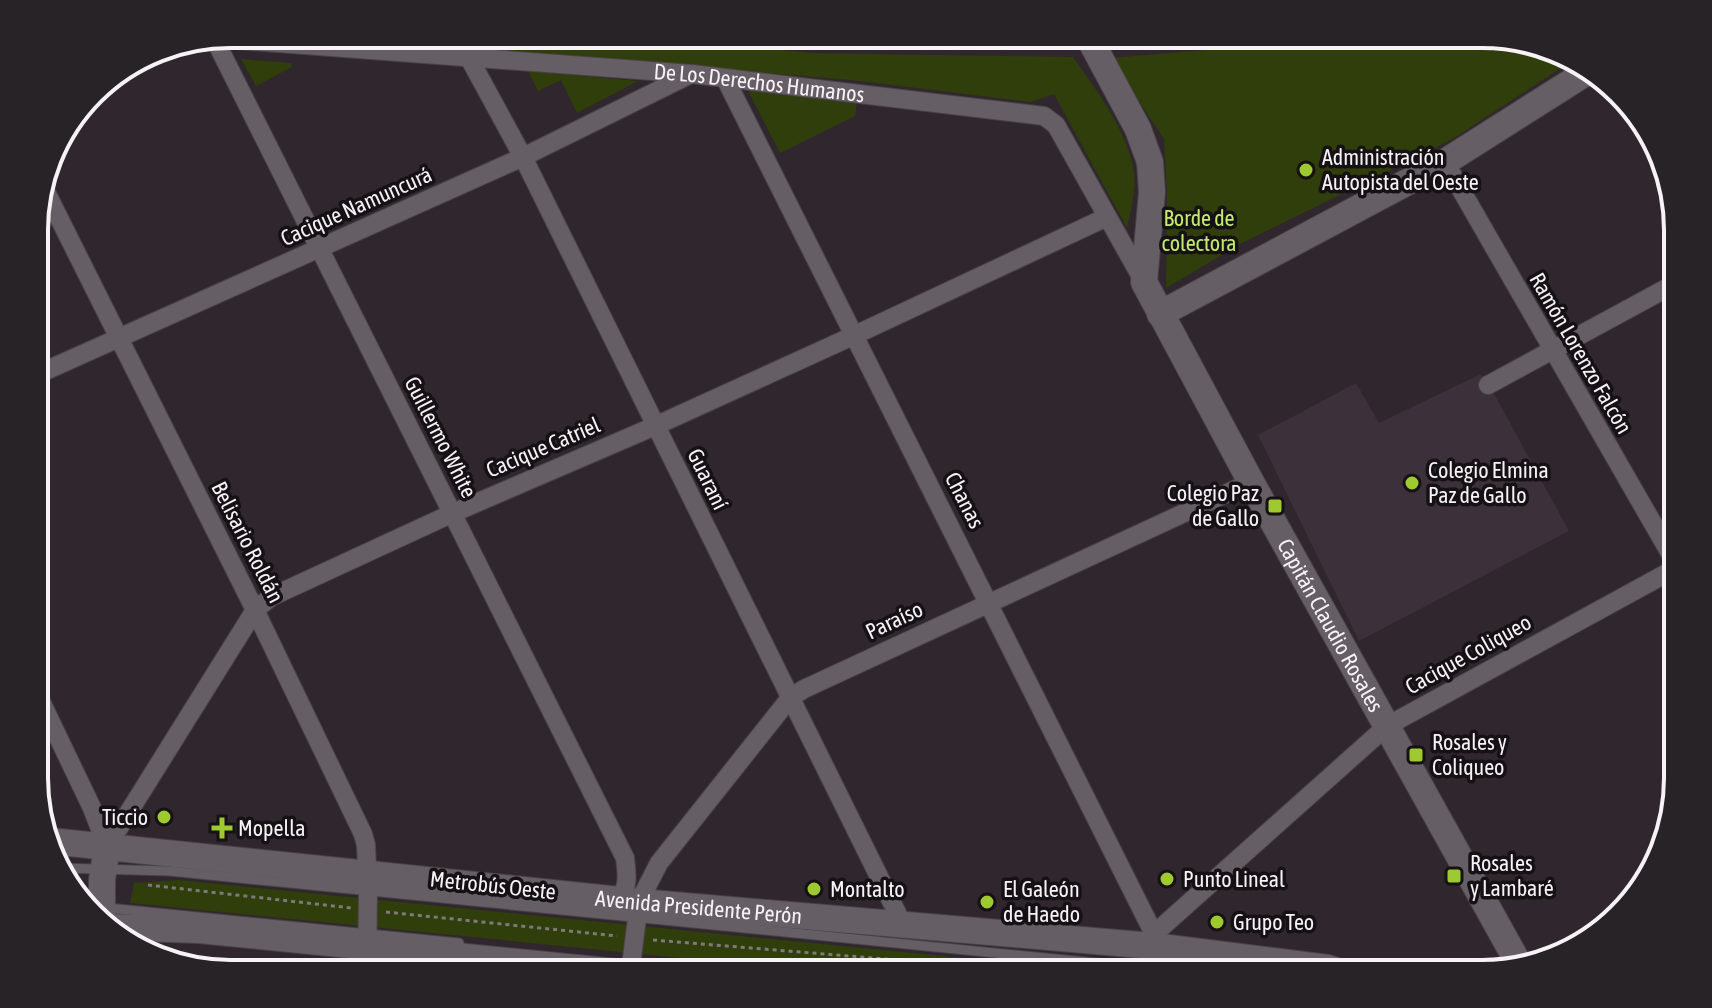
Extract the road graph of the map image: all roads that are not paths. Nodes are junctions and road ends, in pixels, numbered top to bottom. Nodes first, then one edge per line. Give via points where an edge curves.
1 (354, 48) edge
2 (1095, 48) edge
3 (218, 49) edge
4 (468, 56) junction
5 (692, 74) junction
6 (1580, 77) edge
7 (725, 78) junction
8 (1060, 131) joint
9 (523, 157) junction
10 (1445, 162) junction
11 (51, 202) edge
12 (1107, 217) junction
13 (319, 249) junction
14 (1144, 282) junction
15 (1664, 290) edge
16 (1160, 314) junction
17 (855, 335) junction
18 (119, 337) junction
19 (1552, 350) junction
20 (48, 370) edge
21 (1488, 385) dead end
22 (655, 426) junction
23 (1251, 482) junction
24 (453, 513) junction
25 (1664, 543) edge
26 (1664, 575) edge
27 (989, 601) junction
28 (255, 610) junction
29 (790, 698) junction
30 (48, 716) edge
31 (1387, 726) junction
32 (62, 845) edge
33 (625, 858) junction
34 (105, 859) junction
35 (659, 863) junction
36 (71, 866) edge
37 (367, 891) junction
38 (631, 906) junction
39 (102, 907) edge
40 (112, 917) edge
41 (902, 923) junction
42 (366, 940) junction
43 (1154, 940) junction
44 (476, 945) dead end
45 (539, 953) dead end
46 (1515, 956) edge
47 (367, 960) edge
48 (538, 960) edge
49 (575, 960) edge
50 (632, 960) edge
51 (1089, 960) edge
52 (1278, 960) edge

1 - 4 street, De Los Derechos Humanos
2 - 14 main road via 1145,146 1152,179
3 - 13 street, Guillermo White
4 - 5 street, De Los Derechos Humanos
4 - 9 street, Guaraní
5 - 7 street, De Los Derechos Humanos
5 - 9 street, Cacique Namuncurá
6 - 10 main road
7 - 8 street, De Los Derechos Humanos via 1034,114 1051,120
7 - 17 street, Chanas
8 - 12 street, Capitán Claudio Rosales
9 - 13 street, Cacique Namuncurá
9 - 22 street, Guaraní
10 - 16 main road
10 - 19 street, Ramón Lorenzo Falcón
11 - 18 street, Belisario Roldán
12 - 14 street, Capitán Claudio Rosales
12 - 17 street, Cacique Catriel
13 - 18 street, Cacique Namuncurá
13 - 24 street, Guillermo White
14 - 16 main road, Capitán Claudio Rosales
15 - 19 street
16 - 23 main road, Capitán Claudio Rosales
17 - 22 street, Cacique Catriel
17 - 27 street, Chanas
18 - 20 street, Cacique Namuncurá
18 - 28 street, Belisario Roldán
19 - 21 street
19 - 25 street, Ramón Lorenzo Falcón
22 - 24 street, Cacique Catriel
22 - 29 street, Guaraní
23 - 27 street, Paraíso
23 - 31 main road, Capitán Claudio Rosales
24 - 28 street, Cacique Catriel via 271,597
24 - 33 street, Guillermo White
26 - 31 street, Cacique Coliqueo
27 - 29 street, Paraíso
27 - 43 street, Chanas
28 - 34 street, Cacique Catriel
28 - 37 street, Belisario Roldán via 363,834
29 - 35 street, Paraíso
29 - 41 street, Guaraní
30 - 34 street via 92,808
31 - 43 street, Cacique Coliqueo
31 - 46 main road, Capitán Claudio Rosales
32 - 34 main road, Avenida Presidente Perón
33 - 35 street via 633,864
33 - 38 street
34 - 36 lane
34 - 37 main road, Avenida Presidente Perón
34 - 39 main road
35 - 38 street, Paraíso
37 - 38 main road, Avenida Presidente Perón
37 - 42 street, Belisario Roldán
38 - 41 main road, Avenida Presidente Perón
38 - 50 street
38 - 51 lane
40 - 42 main road via 199,930
41 - 43 main road, Avenida Presidente Perón
42 - 44 lane
42 - 47 street, Belisario Roldán
42 - 48 main road
43 - 52 main road, Avenida Presidente Perón
45 - 49 lane

